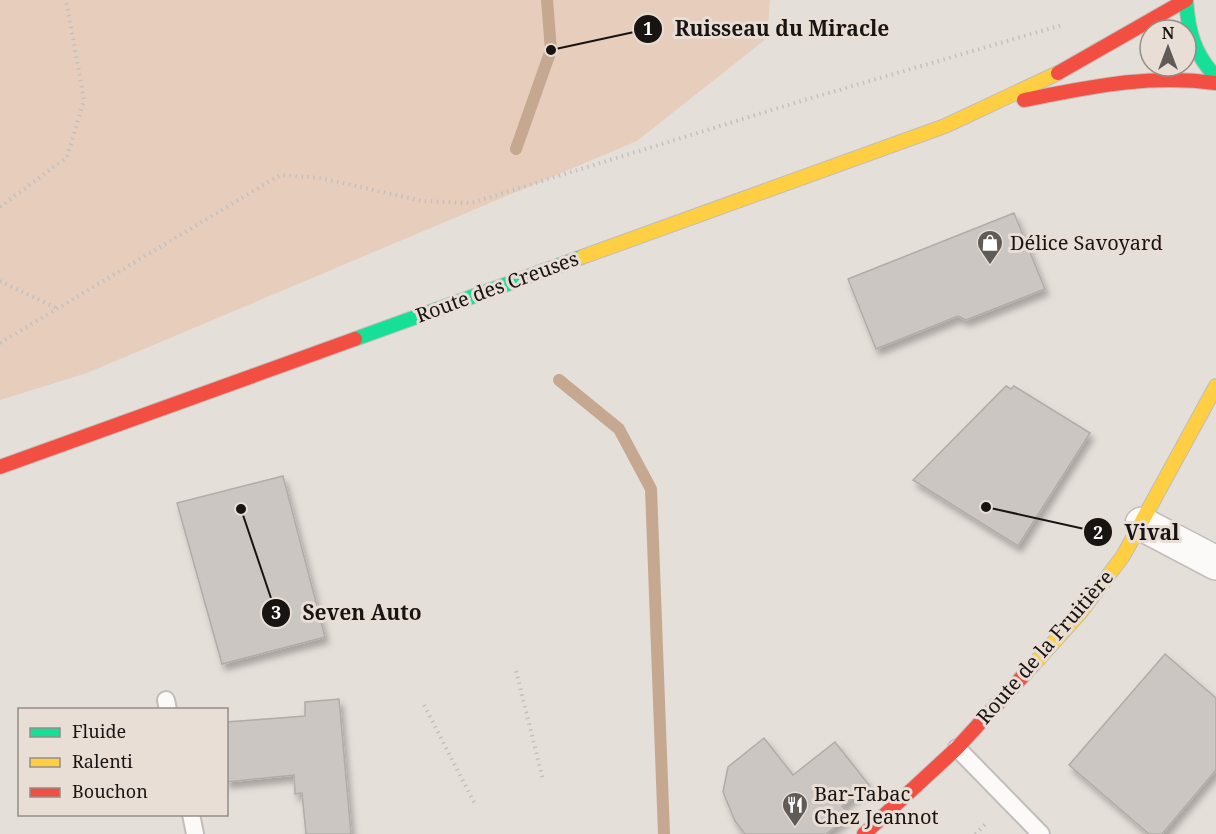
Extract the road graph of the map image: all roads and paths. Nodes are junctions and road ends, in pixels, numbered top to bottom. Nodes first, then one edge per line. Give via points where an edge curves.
1 (66, 0) edge
2 (1186, 0) edge
3 (1072, 22) dead end
4 (1216, 77) edge
5 (1216, 83) edge
6 (993, 105) junction
7 (0, 207) edge
8 (0, 281) edge
9 (58, 309) junction
10 (0, 343) edge
11 (1216, 386) edge
12 (0, 467) edge
13 (1142, 524) junction
14 (1216, 563) edge
15 (516, 671) dead end
16 (424, 705) dead end
17 (957, 748) junction
18 (543, 780) dead end
19 (476, 806) dead end
20 (190, 816) edge
21 (195, 834) edge
22 (864, 834) edge
23 (1041, 834) edge

1 - 7 path via 84,100 67,157
2 - 4 main road, Route des Creuses via 1188,35 1203,65
2 - 6 main road, Route des Creuses
3 - 9 path via 471,203 422,201 321,178 280,175
5 - 6 main road, Route des Creuses via 1141,80
6 - 12 main road, Route des Creuses via 945,126
8 - 9 path
9 - 10 path
11 - 13 main road, Route de la Fruitière
13 - 14 street
13 - 17 main road, Route de la Fruitière via 1080,613
15 - 18 path
16 - 19 path
17 - 22 main road, Route de la Fruitière
17 - 23 lane
20 - 21 lane

